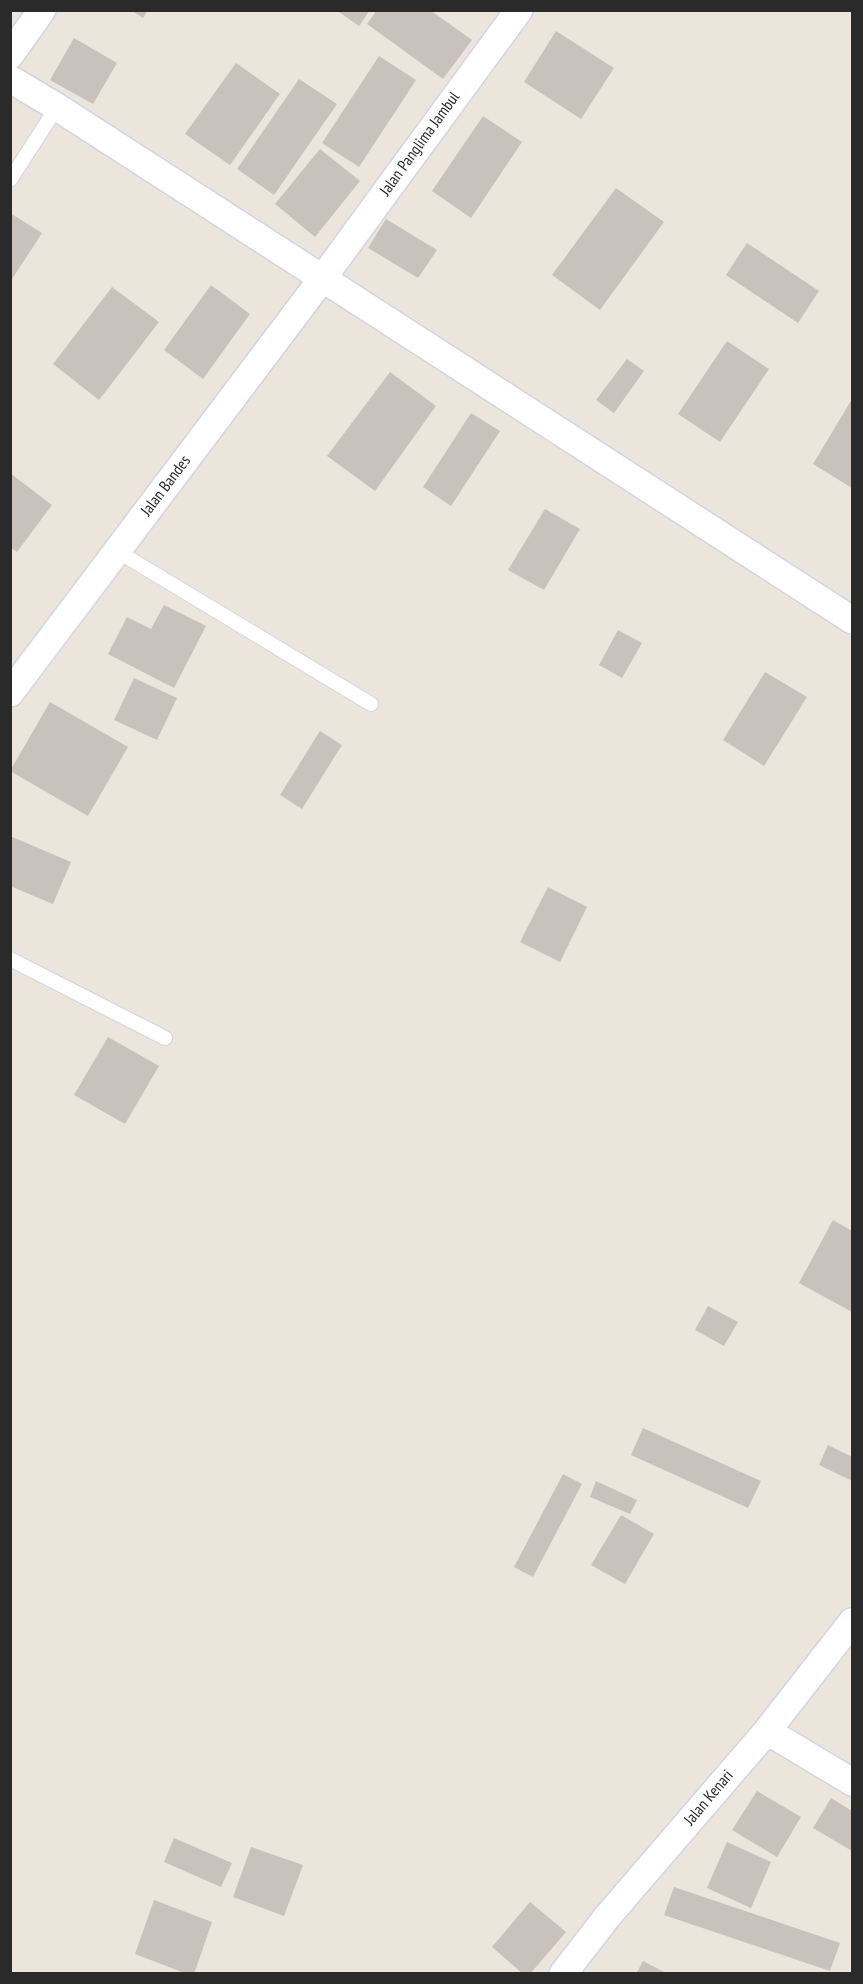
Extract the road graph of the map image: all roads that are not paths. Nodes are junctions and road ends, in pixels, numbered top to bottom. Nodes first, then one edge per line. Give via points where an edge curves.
1 (42, 10) edge
2 (519, 10) edge
3 (10, 55) edge
4 (10, 79) edge
5 (57, 107) junction
6 (10, 180) edge
7 (322, 279) junction
8 (117, 551) junction
9 (852, 620) edge
10 (10, 693) edge
11 (371, 704) dead end
12 (10, 959) edge
13 (165, 1038) dead end
14 (852, 1622) edge
15 (766, 1731) junction
16 (852, 1782) edge
17 (563, 1974) edge

1 - 3 street
2 - 7 street, Jalan Panglima Jambul
4 - 5 street
5 - 6 lane
5 - 7 street
7 - 8 street, Jalan Bandes
7 - 9 street
8 - 10 street, Jalan Bandes
8 - 11 lane
12 - 13 lane
14 - 15 street, Jalan Kenari
15 - 16 street
15 - 17 street, Jalan Kenari

